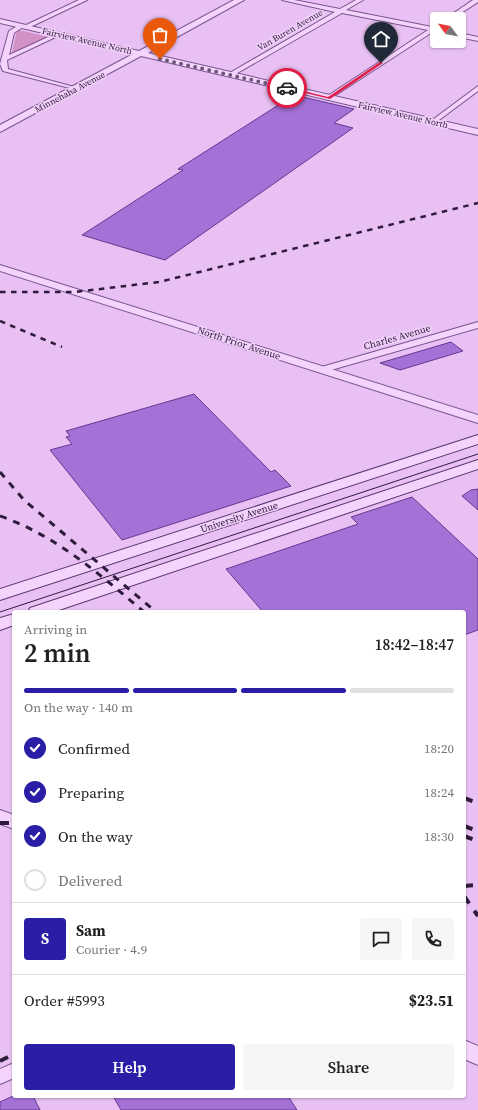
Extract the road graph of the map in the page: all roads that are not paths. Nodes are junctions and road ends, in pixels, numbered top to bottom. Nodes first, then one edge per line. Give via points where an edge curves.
1 (84, 0) edge
2 (240, 0) edge
3 (285, 0) edge
4 (360, 0) edge
5 (477, 0) edge
6 (341, 11) junction
7 (459, 12) edge
8 (0, 21) edge
9 (23, 26) junction
10 (430, 28) edge
11 (430, 32) edge
12 (59, 34) junction
13 (466, 36) edge
14 (478, 39) edge
15 (140, 54) junction
16 (4, 59) junction
17 (230, 75) junction
18 (478, 88) edge
19 (76, 89) junction
20 (328, 98) junction
21 (433, 122) junction
22 (1, 128) edge
23 (478, 132) edge
24 (0, 268) edge
25 (478, 325) edge
26 (321, 370) junction
27 (478, 419) edge
28 (478, 439) edge
29 (478, 464) edge
30 (0, 595) edge
31 (42, 610) edge
32 (12, 620) edge
33 (0, 624) edge
34 (0, 816) edge
35 (12, 822) edge
36 (466, 1050) edge
37 (478, 1056) edge
38 (12, 1071) edge
39 (0, 1077) edge

1 - 9 street
2 - 15 street, Minnehaha Avenue
3 - 6 street
4 - 6 street, Van Buren Avenue
5 - 7 street
6 - 10 street
6 - 17 street, Van Buren Avenue
8 - 9 street, Fairview Avenue North
9 - 12 street, Fairview Avenue North
9 - 16 street via 11,32
11 - 20 street
12 - 15 street, Fairview Avenue North
12 - 16 street
13 - 14 street
15 - 17 street, Fairview Avenue North
15 - 19 street, Minnehaha Avenue
16 - 19 street via 3,67 8,71
17 - 20 street, Fairview Avenue North
18 - 21 street
19 - 22 street, Minnehaha Avenue
20 - 21 street, Fairview Avenue North
21 - 23 street, Fairview Avenue North
24 - 26 street, North Prior Avenue
25 - 26 street, Charles Avenue
26 - 27 street, North Prior Avenue
28 - 30 main road, University Avenue
29 - 31 main road
32 - 33 main road
34 - 35 street
36 - 37 street
38 - 39 street

